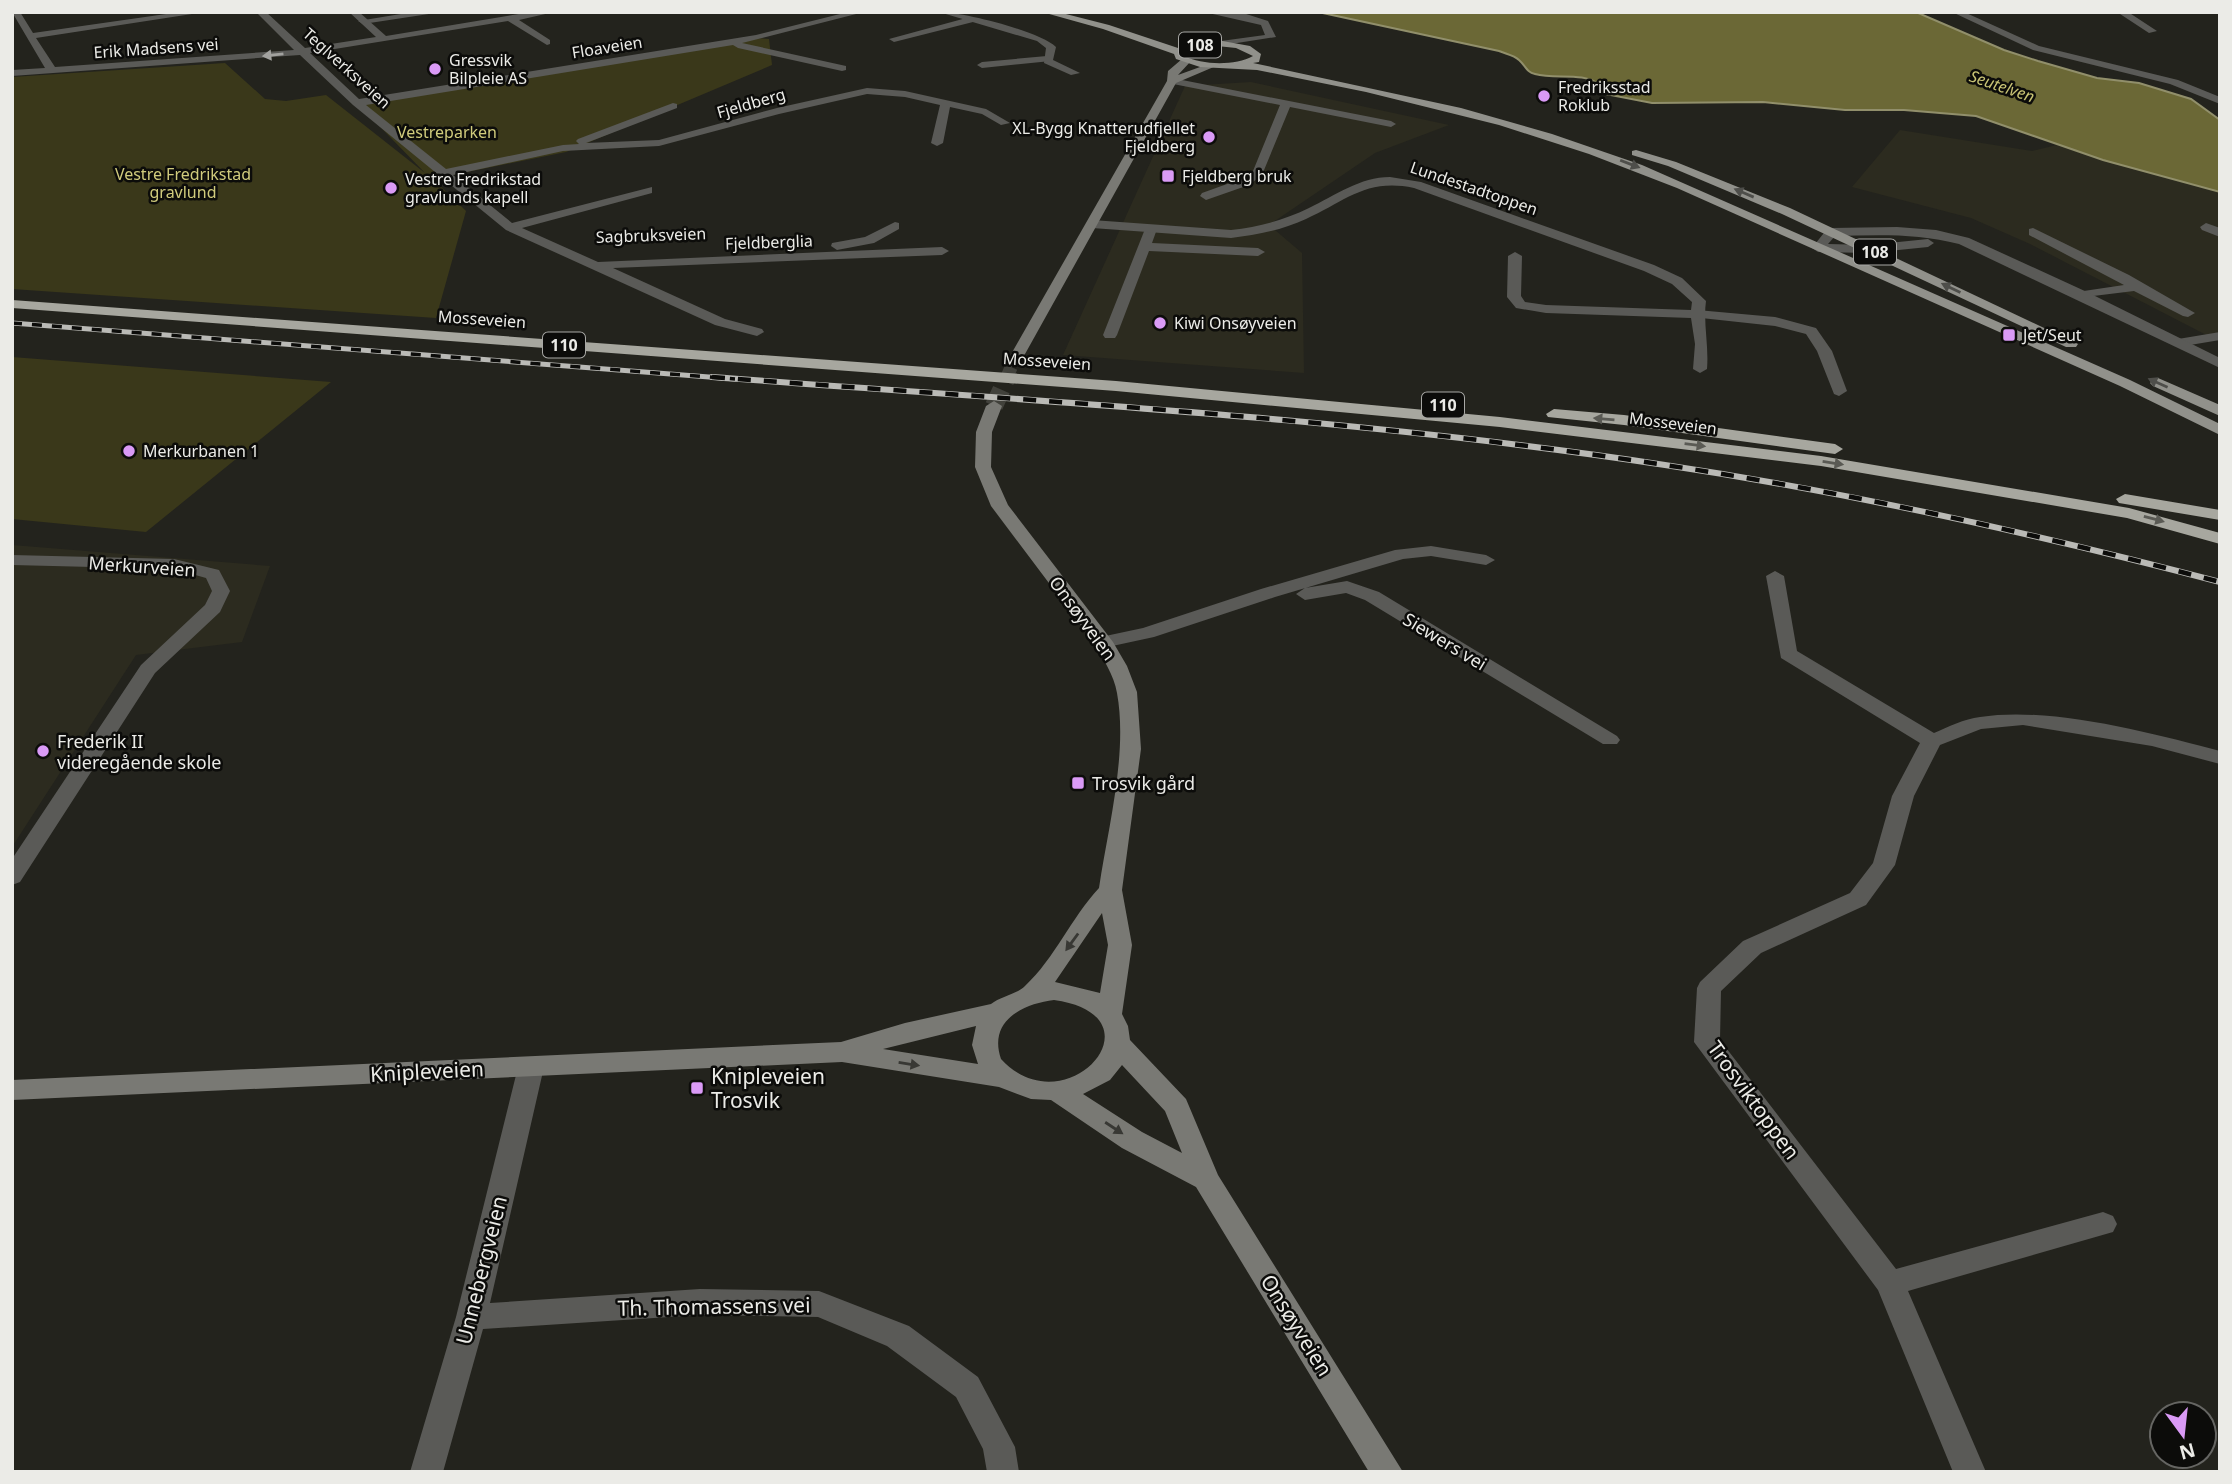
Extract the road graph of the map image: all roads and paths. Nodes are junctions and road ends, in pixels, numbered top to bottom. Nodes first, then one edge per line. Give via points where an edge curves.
1 (15, 12) edge
2 (201, 12) edge
3 (274, 12) edge
4 (353, 12) edge
5 (438, 12) edge
6 (550, 12) edge
7 (860, 12) edge
8 (943, 12) edge
9 (1046, 12) edge
10 (1208, 12) edge
11 (1260, 12) edge
12 (1956, 12) edge
13 (2121, 12) edge
14 (261, 13) edge
15 (1243, 16) junction
16 (511, 19) junction
17 (970, 20) junction
18 (363, 22) junction
19 (1106, 27) junction
20 (2152, 31) dead end
21 (12, 34) edge
22 (28, 34) junction
23 (1271, 37) junction
24 (383, 38) junction
25 (894, 39) dead end
26 (547, 41) dead end
27 (729, 43) junction
28 (1221, 44) junction
29 (1202, 45) junction
30 (1248, 48) junction
31 (301, 52) junction
32 (1258, 56) junction
33 (1183, 57) junction
34 (1047, 59) junction
35 (982, 65) dead end
36 (1236, 65) junction
37 (1211, 66) junction
38 (842, 68) dead end
39 (52, 70) junction
40 (12, 73) edge
41 (1075, 73) dead end
42 (1320, 79) junction
43 (1172, 81) junction
44 (2220, 101) edge
45 (357, 103) junction
46 (946, 103) junction
47 (1286, 103) junction
48 (673, 106) dead end
49 (1005, 123) dead end
50 (1391, 124) dead end
51 (1518, 128) junction
52 (937, 143) dead end
53 (564, 148) junction
54 (443, 173) junction
55 (648, 190) dead end
56 (1206, 196) dead end
57 (1092, 224) junction
58 (895, 226) dead end
59 (510, 227) junction
60 (2206, 227) dead end
61 (1151, 229) junction
62 (1831, 232) junction
63 (2034, 232) dead end
64 (2220, 233) edge
65 (1144, 247) junction
66 (1818, 248) junction
67 (1870, 249) junction
68 (1983, 249) junction
69 (942, 251) dead end
70 (1258, 252) dead end
71 (572, 256) junction
72 (1515, 256) dead end
73 (596, 265) junction
74 (2136, 287) junction
75 (2082, 295) junction
76 (12, 304) edge
77 (2188, 313) dead end
78 (1698, 314) junction
79 (757, 332) dead end
80 (1110, 335) dead end
81 (2220, 337) edge
82 (2178, 343) junction
83 (1013, 363) tunnel mouth
84 (2220, 364) edge
85 (1700, 369) dead end
86 (1116, 386) junction
87 (1839, 391) dead end
88 (994, 406) tunnel mouth
89 (2220, 411) edge
90 (2220, 430) edge
91 (2220, 515) edge
92 (2220, 539) edge
93 (12, 560) edge
94 (1486, 560) dead end
95 (1775, 576) dead end
96 (1268, 593) junction
97 (1103, 642) junction
98 (1610, 740) dead end
99 (1932, 741) junction
100 (2220, 758) edge
101 (16, 864) edge
102 (1110, 890) junction
103 (1033, 993) junction
104 (997, 1013) junction
105 (1109, 1014) junction
106 (1119, 1045) junction
107 (842, 1052) junction
108 (531, 1067) junction
109 (1006, 1079) junction
110 (12, 1090) edge
111 (1057, 1091) junction
112 (1206, 1179) junction
113 (2103, 1224) dead end
114 (1890, 1283) junction
115 (471, 1317) junction
116 (426, 1472) edge
117 (1003, 1472) edge
118 (1387, 1472) edge
119 (1970, 1472) edge

1 - 22 street
2 - 22 street
3 - 14 street
4 - 18 street
5 - 18 street
6 - 16 street, Erik Madsens vei
7 - 27 street, Floaveien
8 - 17 street
9 - 19 main road, 108
10 - 15 street
11 - 15 street
12 - 44 street via 2036,48 2174,82
13 - 20 street
14 - 31 street, Teglverksveien
15 - 23 street via 1265,23
16 - 24 street, Erik Madsens vei
16 - 26 street
17 - 25 street
17 - 34 street via 1040,39 1051,47
18 - 24 street
19 - 29 main road, 108
19 - 33 main road, 108
21 - 22 street
22 - 39 street
23 - 28 street
23 - 30 street
24 - 31 street, Erik Madsens vei
27 - 38 street
27 - 45 street, Floaveien
28 - 29 main road, 108
28 - 30 main road, 108
29 - 33 main road, 108
30 - 32 main road, 108
31 -> 39 street, Erik Madsens vei
31 - 45 street, Teglverksveien
32 - 36 main road, 108
32 - 42 main road, 108
33 - 37 main road, 108
33 - 43 street
34 - 35 street
34 - 41 street
36 - 37 main road, 108
36 - 42 main road, 108
37 - 43 street
39 - 40 street, Erik Madsens vei
42 - 51 main road, 108
43 - 47 street
43 - 57 street
45 - 54 street, Teglverksveien
46 - 49 street, Fjeldberg via 986,112
46 - 52 street
46 - 53 street, Fjeldberg via 867,91 659,143
47 - 50 street
47 - 56 street via 1258,173
48 - 53 street, Fjeldberg
62 -> 51 main road, 108 via 1672,164 1568,136
51 -> 66 main road, 108 via 1655,174
53 - 54 street, Fjeldberg
54 - 59 street, Teglverksveien
55 - 59 street
57 - 61 street, Lundestadtoppen
57 - 83 street
58 - 71 street, Sagbruksveien via 869,240 841,246
59 - 71 street, Teglverksveien
60 - 64 street
61 - 65 street
61 - 78 street, Lundestadtoppen via 1254,233 1275,229 1375,180 1396,180 1658,272 1677,281 1699,301
62 - 66 street
62 - 67 main road, 108
62 - 68 street via 1864,229 1936,234
63 - 74 street
65 - 70 street
65 - 80 street
66 - 67 street
66 - 90 main road, 108 via 2125,383
67 - 68 street via 1925,243
89 -> 67 main road, 108
68 - 75 street
69 - 73 street, Fjeldberglia
71 - 73 street, Teglverksveien
72 - 78 street via 1514,297 1521,305
73 - 79 street, Teglverksveien via 720,322
74 - 75 street
74 - 77 street
75 - 82 street
76 - 86 highway, Mosseveien / 110
78 - 85 street, Lundestadtoppen
78 - 87 street via 1809,329 1823,349
81 - 82 street
82 - 84 street
91 -> 86 highway, Mosseveien / 110 via 1825,447 1624,420 1145,383
86 -> 92 highway, Mosseveien / 110 via 1513,423 1821,461 2129,513
88 - 97 street, Onsøyveien via 984,432 983,467 1000,506
93 - 101 street, Merkurveien via 174,565 213,574 221,591 213,608 148,669
94 - 96 street, Siewers vei via 1431,551 1401,554
95 - 99 street via 1788,654
96 - 97 street, Siewers vei via 1147,633
96 - 98 street, Siewers vei via 1296,595 1347,587 1372,596
97 - 102 street, Onsøyveien via 1127,692 1130,749
99 - 100 street via 1978,723 2023,719 2154,740
99 - 114 street, Trosviktoppen via 1903,796 1884,865 1858,899 1752,947 1709,988 1707,1042
102 -> 103 street
102 - 105 street, Onsøyveien via 1120,945
103 - 104 street
103 - 105 street via 1076,994
104 - 107 street, Knipleveien via 905,1032
104 - 109 street via 987,1027 984,1044 990,1063
105 - 106 street via 1118,1029
106 - 111 street via 1112,1062 1098,1075
106 - 112 street, Onsøyveien via 1176,1105
107 - 108 street, Knipleveien
107 -> 109 street, Knipleveien
108 - 110 street, Knipleveien
108 - 115 street, Unnebergveien
109 - 111 street via 1033,1089
111 -> 112 street via 1132,1140
112 - 118 street, Onsøyveien
113 - 114 street
114 - 119 street, Trosviktoppen
115 - 116 street, Unnebergveien
115 - 117 street, Th. Thomassens vei via 700,1302 819,1304 898,1336 967,1387 999,1447

